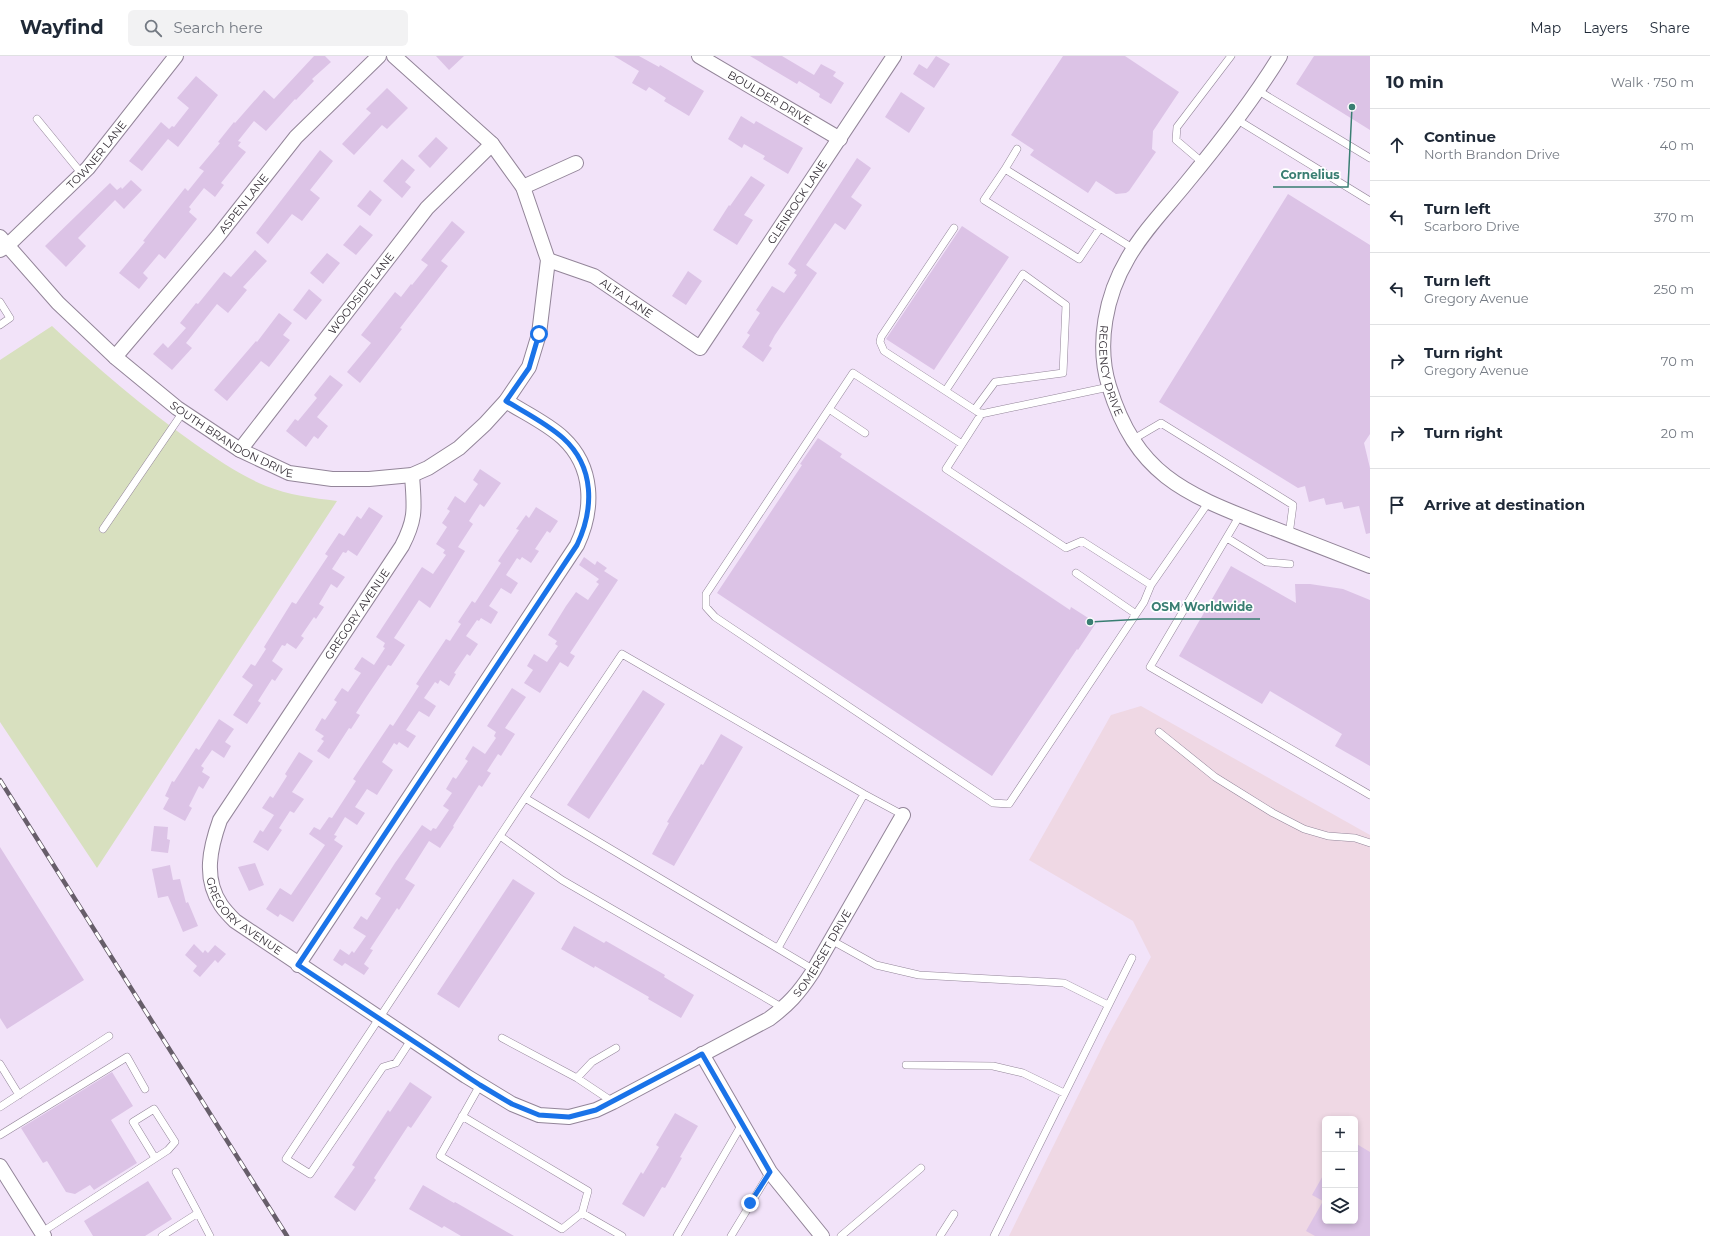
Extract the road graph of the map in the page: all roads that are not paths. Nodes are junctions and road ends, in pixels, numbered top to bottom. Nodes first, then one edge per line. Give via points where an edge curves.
1 (176, 56) edge
2 (379, 56) edge
3 (394, 56) edge
4 (699, 56) edge
5 (894, 56) edge
6 (1231, 56) edge
7 (1280, 56) edge
8 (1257, 90) junction
9 (37, 119) dead end
10 (1236, 119) junction
11 (840, 139) junction
12 (492, 144) junction
13 (1017, 150) dead end
14 (1370, 158) edge
15 (576, 163) dead end
16 (1203, 163) junction
17 (1004, 168) junction
18 (82, 174) junction
19 (523, 187) junction
20 (1370, 201) edge
21 (954, 228) dead end
22 (1100, 228) junction
23 (2, 244) edge
24 (1134, 249) junction
25 (548, 260) junction
26 (0, 302) edge
27 (0, 325) edge
28 (700, 348) joint
29 (115, 357) junction
30 (1109, 387) junction
31 (946, 390) junction
32 (506, 401) junction
33 (829, 409) junction
34 (975, 409) junction
35 (183, 412) junction
36 (982, 414) junction
37 (865, 433) dead end
38 (1132, 440) junction
39 (962, 444) junction
40 (240, 450) junction
41 (412, 475) junction
42 (1208, 503) junction
43 (1240, 515) junction
44 (103, 529) dead end
45 (1289, 535) junction
46 (1227, 538) junction
47 (1290, 564) dead end
48 (1370, 566) edge
49 (1076, 573) dead end
50 (1151, 585) junction
51 (1136, 614) junction
52 (1159, 732) dead end
53 (864, 794) junction
54 (1370, 794) edge
55 (525, 798) junction
56 (903, 815) joint
57 (500, 836) junction
58 (1370, 843) edge
59 (831, 940) junction
60 (778, 948) junction
61 (1132, 958) dead end
62 (298, 965) junction
63 (814, 970) junction
64 (1108, 1005) junction
65 (783, 1008) junction
66 (378, 1019) junction
67 (109, 1036) dead end
68 (502, 1038) dead end
69 (411, 1040) junction
70 (616, 1048) dead end
71 (702, 1054) junction
72 (0, 1064) edge
73 (906, 1065) dead end
74 (577, 1078) junction
75 (480, 1085) junction
76 (146, 1089) dead end
77 (1064, 1093) junction
78 (19, 1095) junction
79 (613, 1102) junction
80 (0, 1107) edge
81 (462, 1116) junction
82 (742, 1124) junction
83 (0, 1135) edge
84 (155, 1158) junction
85 (0, 1166) edge
86 (921, 1168) dead end
87 (176, 1172) dead end
88 (770, 1172) junction
89 (198, 1213) junction
90 (582, 1213) junction
91 (954, 1214) dead end
92 (43, 1234) edge
93 (162, 1236) edge
94 (210, 1236) edge
95 (622, 1236) edge
96 (677, 1236) edge
97 (731, 1236) edge
98 (822, 1236) edge
99 (841, 1236) edge
100 (940, 1236) edge
101 (994, 1236) edge

1 - 18 street, TOWNER LANE
2 - 29 street, ASPEN LANE via 296,137 218,236
3 - 12 street
4 - 11 street, BOULDER DRIVE
5 - 11 street, GLENROCK LANE
6 - 16 lane via 1177,127 1176,140
7 - 8 street, REGENCY DRIVE
8 - 10 street, REGENCY DRIVE
8 - 14 lane
9 - 18 lane
10 - 16 street, REGENCY DRIVE
10 - 20 lane
11 - 28 street, GLENROCK LANE
12 - 19 street
12 - 40 street, WOODSIDE LANE via 427,208
13 - 17 lane
15 - 19 street
16 - 24 street, REGENCY DRIVE
17 - 22 lane
17 - 22 lane via 984,200 1079,259
18 - 23 street, TOWNER LANE
19 - 25 street
21 - 31 lane via 880,342 884,351
22 - 24 lane
23 - 29 street, SOUTH BRANDON DRIVE via 58,303
24 - 30 street, REGENCY DRIVE via 1115,285 1106,319 1104,370
25 - 28 street, ALTA LANE via 594,276
25 - 32 street, SOUTH BRANDON DRIVE via 539,334 529,368
26 - 27 lane via 10,318
29 - 35 street, SOUTH BRANDON DRIVE
30 - 36 lane
30 - 38 street, REGENCY DRIVE via 1117,412
31 - 34 lane
31 - 34 lane via 1023,274 1066,305 1063,373 995,382
32 - 41 street, SOUTH BRANDON DRIVE via 459,448
32 - 62 street via 558,434 575,452 588,486 589,508 584,528 577,545
33 - 37 lane
33 - 39 lane via 853,372
33 - 51 lane via 706,594 706,607 715,617 993,803 1009,804
34 - 36 lane
35 - 40 street, SOUTH BRANDON DRIVE
35 - 44 lane
36 - 39 lane
38 - 42 street, REGENCY DRIVE via 1160,472
38 - 45 lane via 1161,423 1293,505
39 - 50 lane via 946,469 1066,548 1082,541
40 - 41 street, SOUTH BRANDON DRIVE via 289,473 325,478 369,479
41 - 62 street, GREGORY AVENUE via 414,514 411,528 402,546 220,820 212,841 211,880 220,904 235,922
42 - 43 street, REGENCY DRIVE
42 - 50 lane
43 - 45 street, REGENCY DRIVE
43 - 46 lane
45 - 48 street, REGENCY DRIVE
46 - 47 lane via 1266,562
46 - 54 lane via 1150,667
49 - 51 lane
50 - 51 lane
52 - 58 lane via 1215,777 1273,813 1304,829
53 - 55 lane via 622,654
53 - 56 lane
53 - 60 lane
55 - 57 lane
55 - 60 lane
56 - 59 street, SOMERSET DRIVE
57 - 65 lane via 562,880
57 - 66 lane
59 - 63 street, SOMERSET DRIVE
59 - 64 lane via 876,965 920,975 1064,983
60 - 63 lane
61 - 64 lane
62 - 66 street, GREGORY AVENUE
63 - 65 street, SOMERSET DRIVE via 800,992
64 - 77 lane
65 - 71 street, SOMERSET DRIVE via 768,1019
66 - 69 street, GREGORY AVENUE
66 - 69 lane via 286,1159 310,1174 382,1067 396,1063
67 - 78 lane
68 - 74 lane
69 - 75 street, GREGORY AVENUE
70 - 74 lane via 592,1062
71 - 79 street, GREGORY AVENUE
71 - 82 street
72 - 78 lane
73 - 77 lane via 993,1066 1023,1073
74 - 79 lane
75 - 79 street, GREGORY AVENUE via 512,1104 539,1115 569,1117 596,1110
75 - 81 lane
76 - 83 lane via 127,1057
77 - 101 lane
78 - 80 lane
81 - 90 lane via 588,1191
81 - 90 lane via 440,1156 562,1229
82 - 88 street
82 - 96 lane
84 - 84 lane via 175,1142 154,1109 133,1122
84 - 92 lane
85 - 92 street
86 - 99 lane
87 - 89 lane
88 - 97 lane
88 - 98 street
89 - 93 lane
89 - 94 lane
90 - 95 lane
91 - 100 lane

